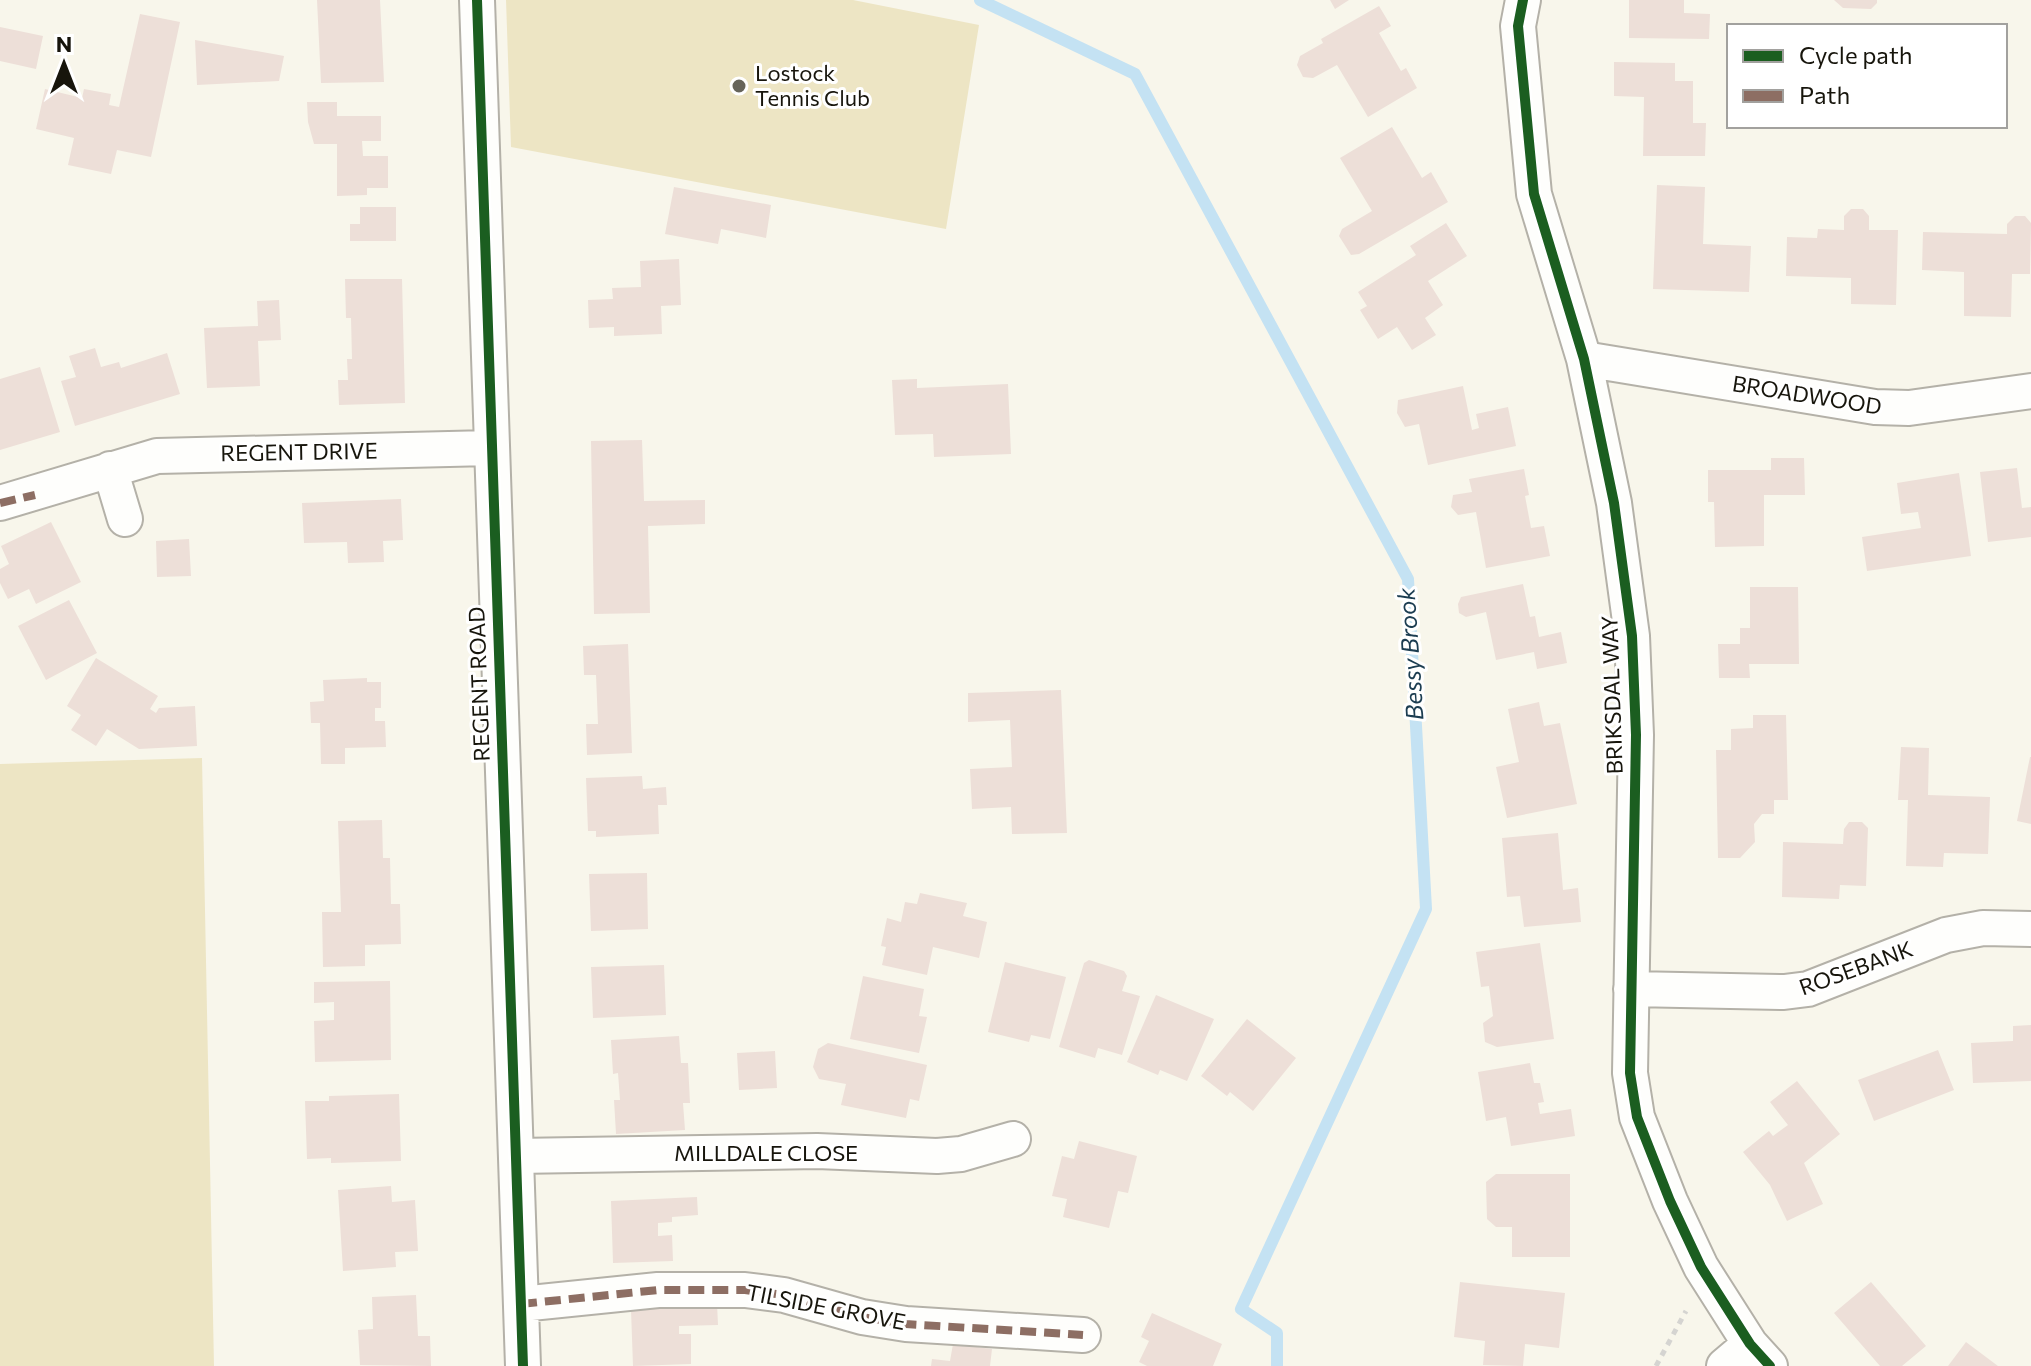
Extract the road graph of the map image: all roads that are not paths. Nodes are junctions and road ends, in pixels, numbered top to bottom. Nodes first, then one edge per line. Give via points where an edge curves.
1 (477, 0) edge
2 (1523, 0) edge
3 (1584, 359) junction
4 (2031, 391) edge
5 (490, 448) junction
6 (110, 469) junction
7 (0, 503) edge
8 (125, 519) dead end
9 (2031, 929) edge
10 (1631, 989) junction
11 (1013, 1139) dead end
12 (516, 1156) junction
13 (521, 1304) junction
14 (1083, 1335) dead end
15 (1760, 1355) edge
16 (523, 1366) edge
17 (1724, 1366) edge

1 - 5 street, REGENT ROAD
2 - 3 street, BRIKSDAL WAY via 1518,26 1534,194
3 - 4 street, BROADWOOD via 1875,407 1909,408
3 - 10 street, BRIKSDAL WAY via 1614,503 1632,636 1636,735
5 - 6 street, REGENT DRIVE via 186,454
5 - 12 street, REGENT ROAD
6 - 7 street, REGENT DRIVE
6 - 8 street
9 - 10 street, ROSEBANK via 1983,928 1946,935 1808,989
10 - 15 street, BRIKSDAL WAY via 1630,1073 1637,1117 1701,1267
11 - 12 street, MILLDALE CLOSE via 937,1156 817,1151
12 - 13 street, REGENT ROAD
13 - 14 street, TILSIDE GROVE via 658,1290 745,1290 906,1324
13 - 16 street, REGENT ROAD
15 - 17 street

